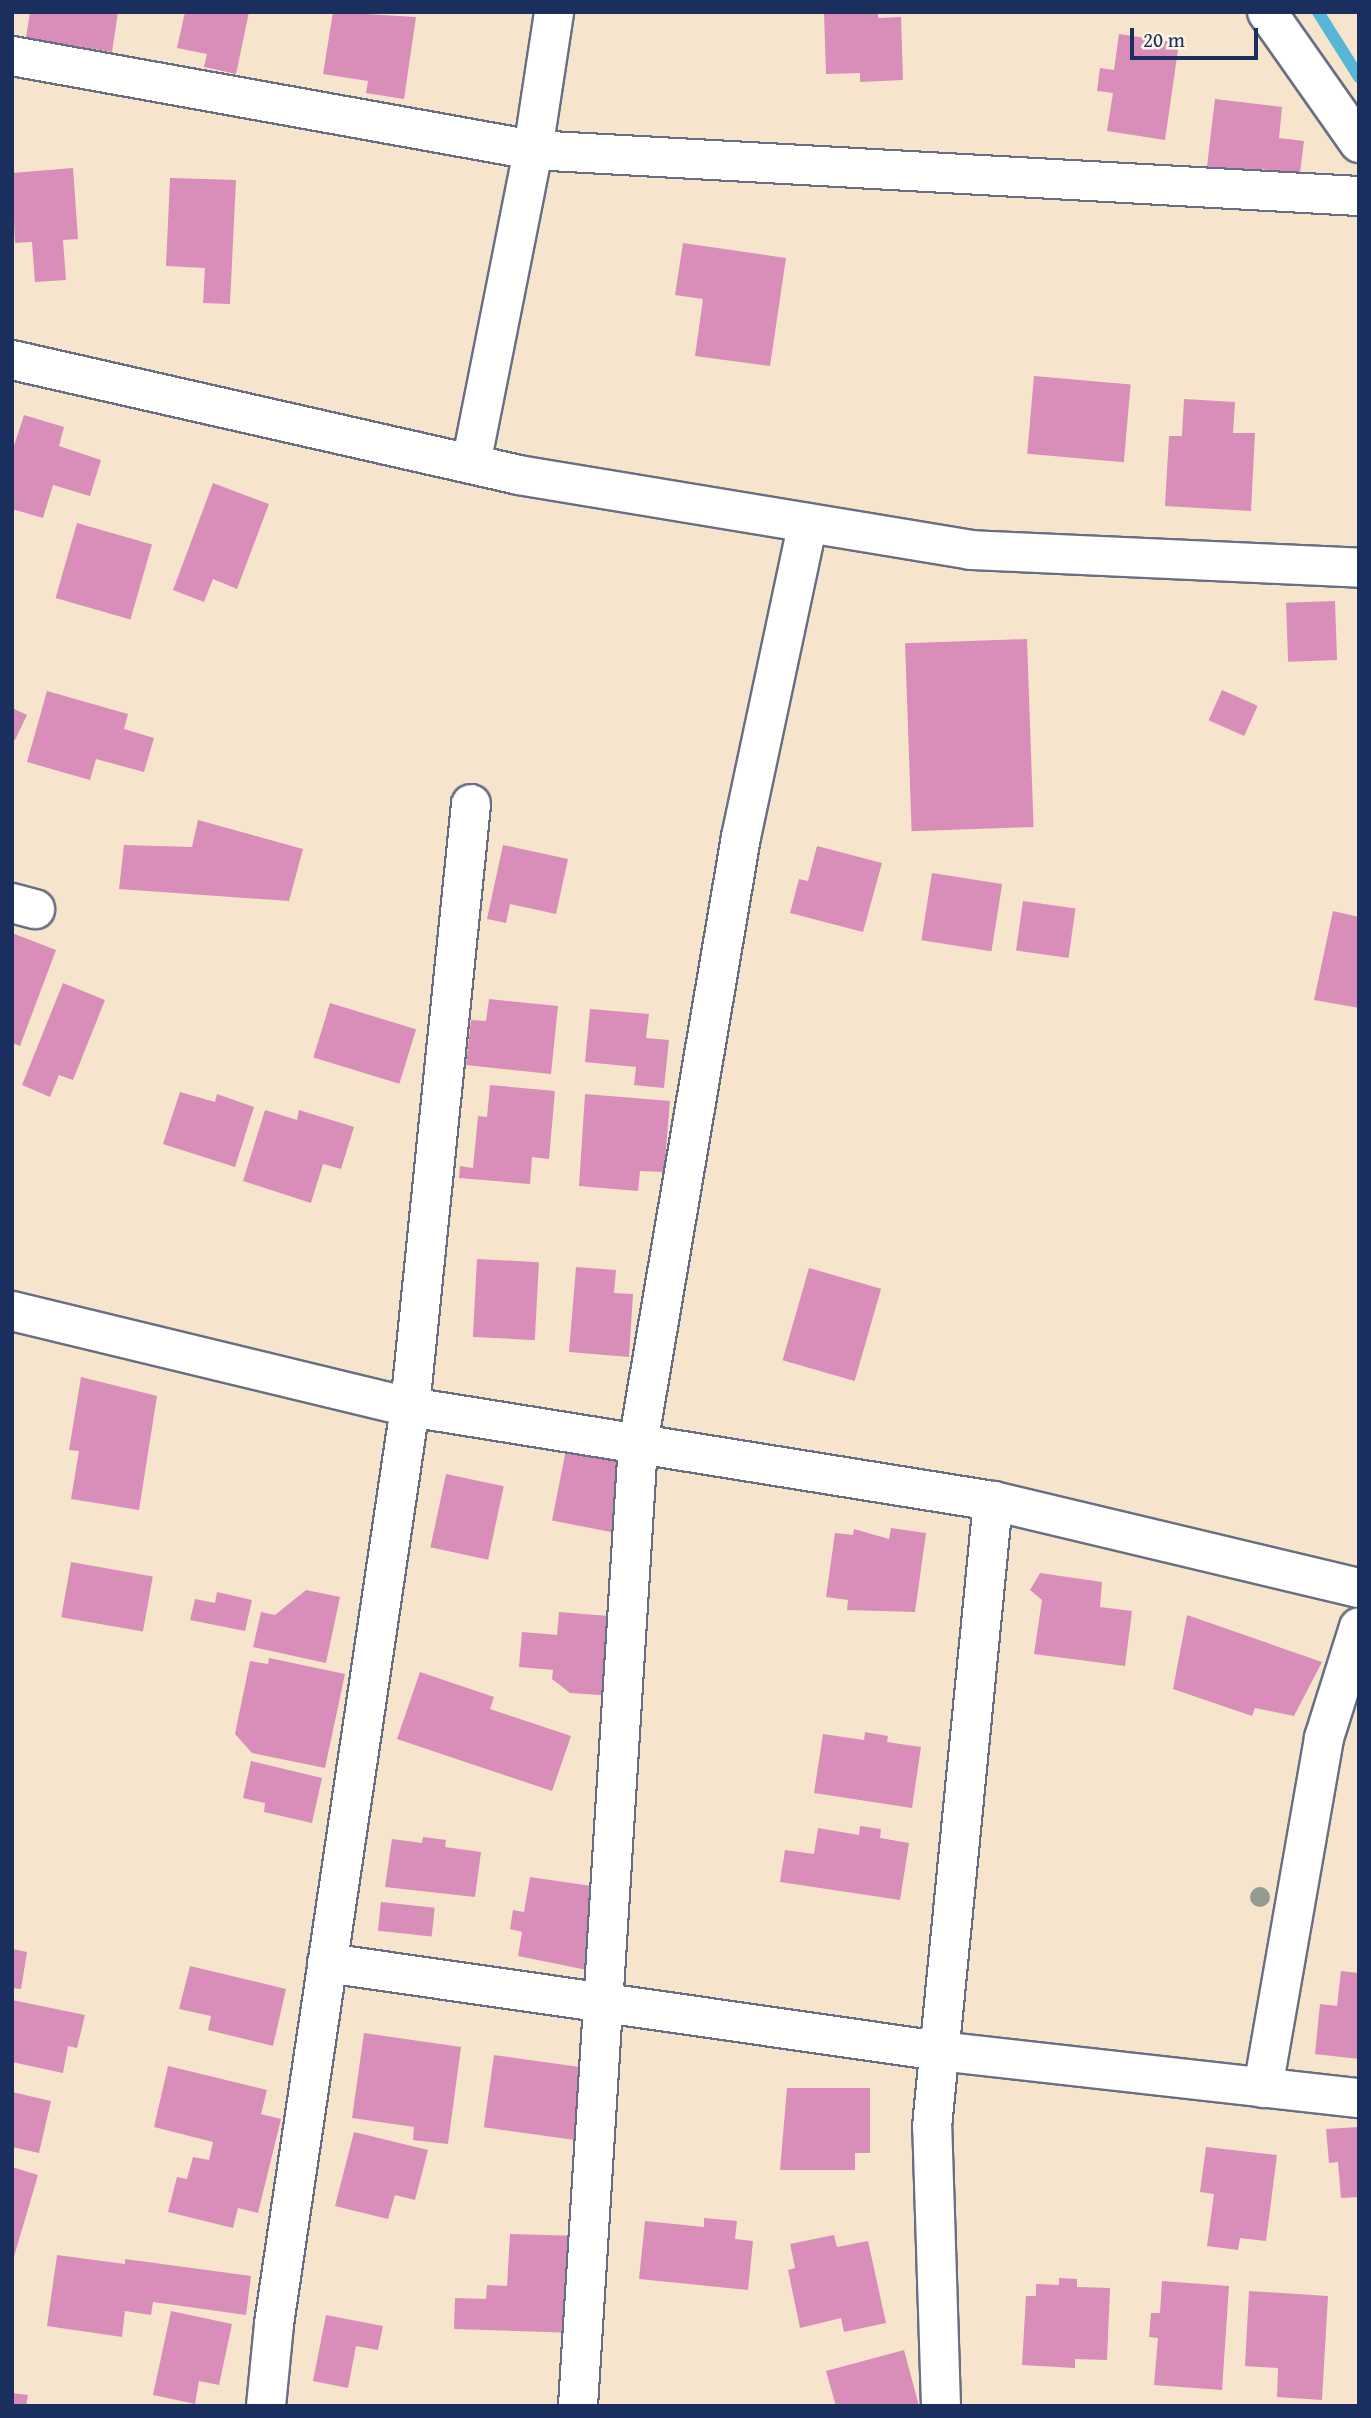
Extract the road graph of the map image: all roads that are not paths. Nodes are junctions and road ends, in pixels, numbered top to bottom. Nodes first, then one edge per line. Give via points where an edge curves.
1 (554, 12) edge
2 (1267, 12) edge
3 (12, 55) edge
4 (1359, 143) edge
5 (533, 150) junction
6 (1359, 196) edge
7 (12, 360) edge
8 (471, 464) junction
9 (808, 523) junction
10 (1359, 568) edge
11 (471, 804) dead end
12 (12, 1311) edge
13 (410, 1407) junction
14 (638, 1444) junction
15 (993, 1501) junction
16 (1359, 1588) edge
17 (1359, 1627) edge
18 (327, 1963) junction
19 (603, 2003) junction
20 (939, 2050) junction
21 (1263, 2088) junction
22 (1359, 2098) edge
23 (266, 2406) edge
24 (578, 2406) edge
25 (941, 2406) edge

1 - 5 street
2 - 4 street
3 - 5 street
5 - 6 street
5 - 8 street
7 - 8 street
8 - 9 street
9 - 10 street via 970,550
9 - 14 street via 741,837
11 - 13 street
12 - 13 street
13 - 14 street
13 - 18 street
14 - 15 street
14 - 19 street
15 - 16 street
15 - 20 street
17 - 21 street via 1324,1738
18 - 19 street
18 - 23 street
19 - 20 street
19 - 24 street
20 - 21 street
20 - 25 street via 932,2127
21 - 22 street

